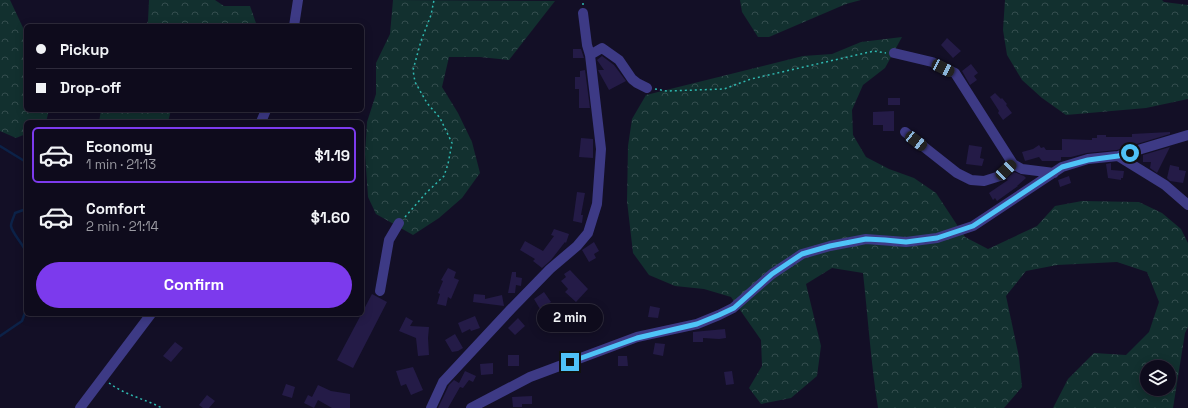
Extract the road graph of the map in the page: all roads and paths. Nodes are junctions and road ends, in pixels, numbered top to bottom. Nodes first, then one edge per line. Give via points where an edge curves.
1 (298, 0) edge
2 (434, 0) edge
3 (583, 13) dead end
4 (294, 24) edge
5 (894, 53) joint
6 (590, 55) junction
7 (647, 88) joint
8 (905, 132) dead end
9 (1188, 135) edge
10 (1118, 156) junction
11 (1013, 164) junction
12 (1054, 172) junction
13 (1188, 205) edge
14 (399, 223) joint
15 (380, 291) dead end
16 (149, 316) edge
17 (102, 379) junction
18 (80, 408) edge
19 (162, 408) edge
20 (431, 408) edge
21 (470, 408) edge

1 - 4 street
2 - 14 path via 413,70 415,82 427,103 440,118 452,144 444,176
3 - 6 street
5 - 7 path via 874,52 751,79 724,89 667,91
5 - 11 street via 932,62 955,73
6 - 7 street via 602,48 606,50 619,60 632,79
6 - 20 street via 601,149 597,204 588,233 510,309 443,382
8 - 11 street via 957,174 971,180 984,181 1000,176
9 - 10 street
10 - 12 street via 1088,160 1062,167
10 - 13 street via 1165,185
11 - 12 street via 1022,169
12 - 21 street via 973,226 937,238 906,242 866,239 802,254 772,274 734,308 719,315 697,324 637,338 530,377
14 - 15 street via 389,240
16 - 17 street
17 - 18 street
17 - 19 path via 117,389

